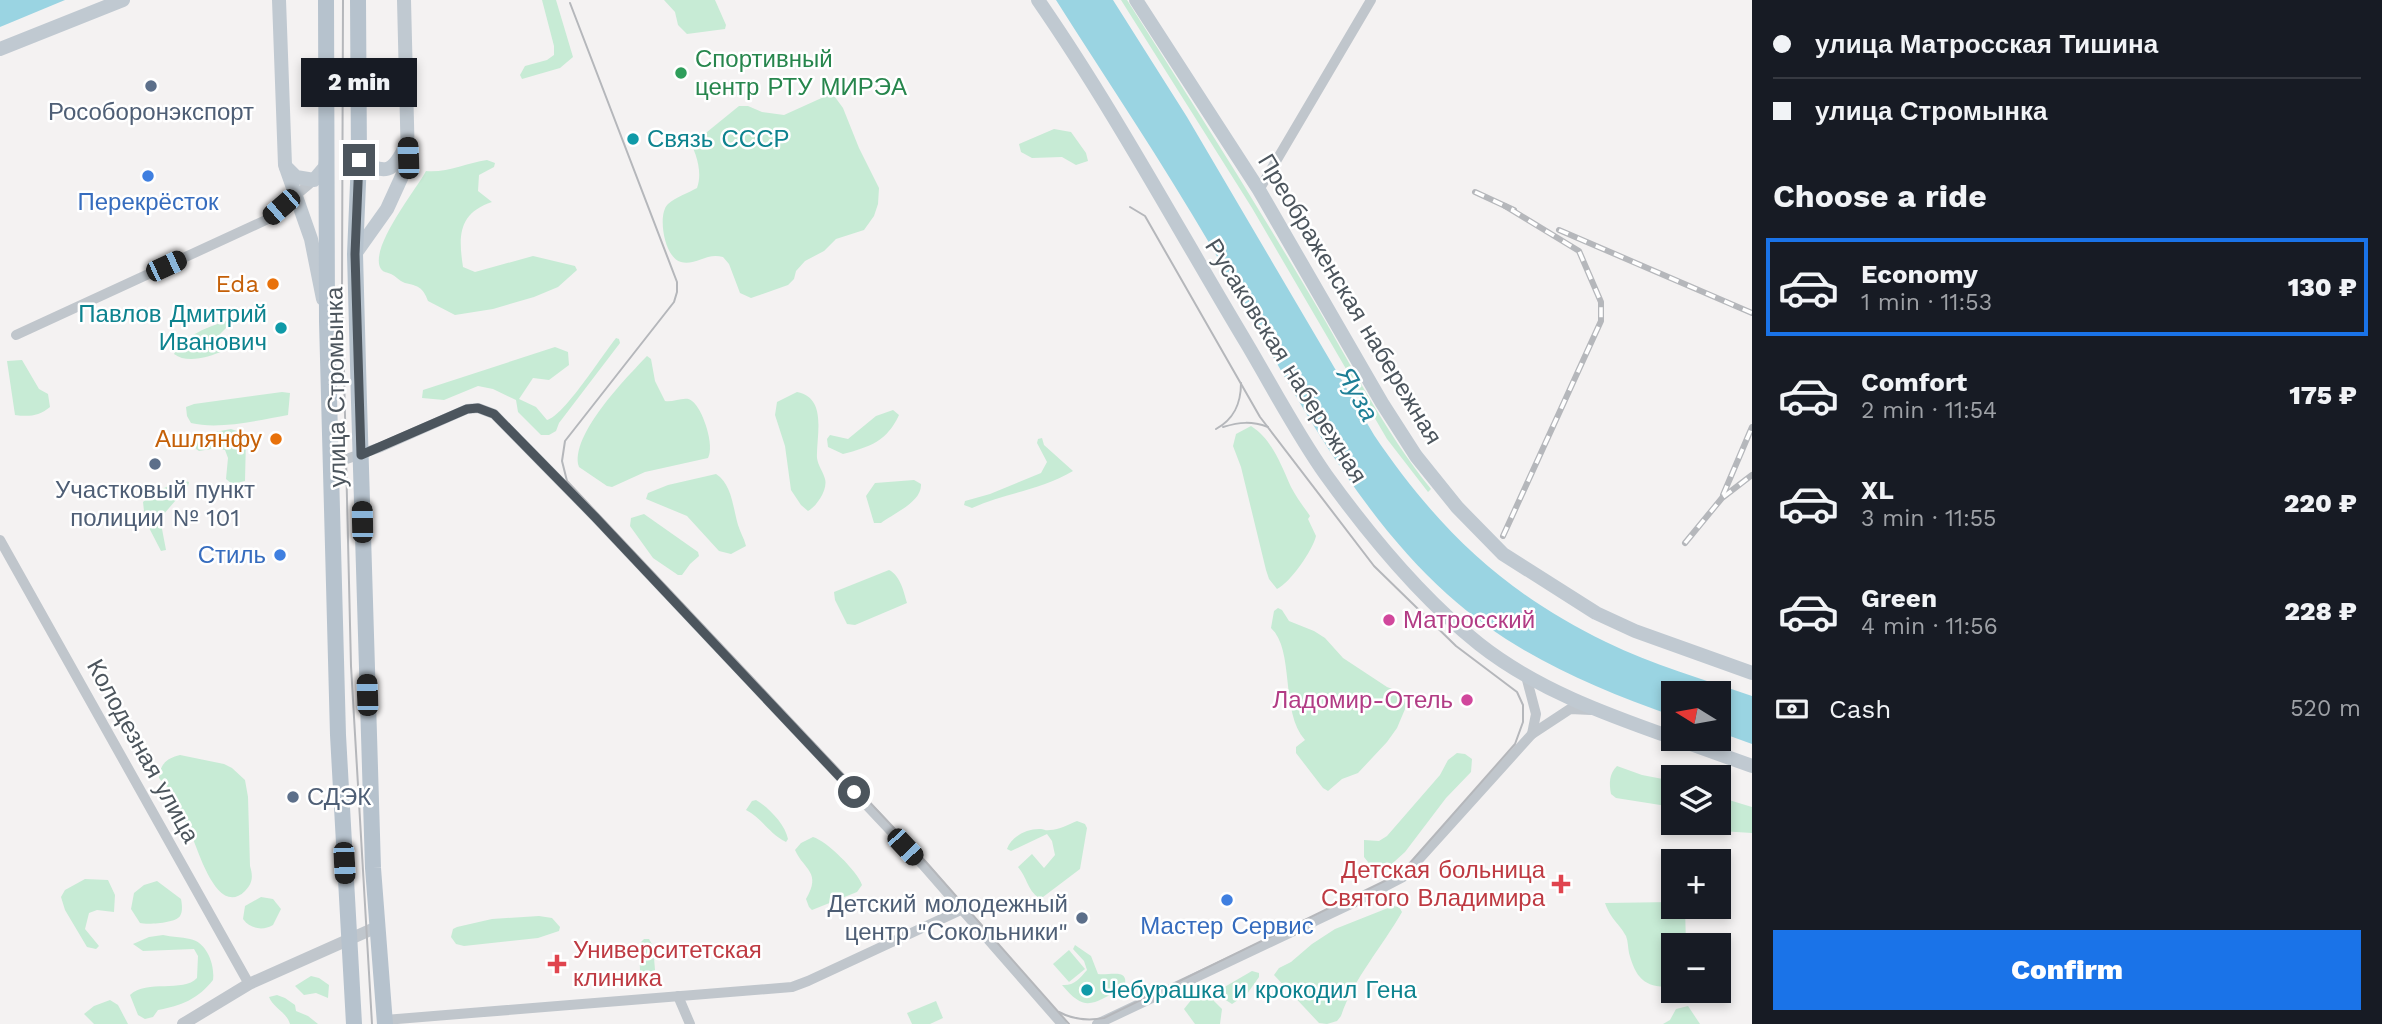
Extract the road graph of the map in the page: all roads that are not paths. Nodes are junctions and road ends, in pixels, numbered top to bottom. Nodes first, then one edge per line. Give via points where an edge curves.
1 (123, 0) edge
2 (279, 0) edge
3 (326, 0) edge
4 (358, 0) edge
5 (404, 0) edge
6 (1038, 0) edge
7 (1136, 0) edge
8 (1371, 0) edge
9 (0, 49) edge
10 (408, 140) junction
11 (327, 155) junction
12 (359, 160) junction
13 (285, 165) junction
14 (314, 180) junction
15 (1259, 190) junction
16 (295, 196) junction
17 (355, 254) junction
18 (327, 321) junction
19 (16, 335) dead end
20 (361, 455) junction
21 (332, 464) junction
22 (0, 540) edge
23 (1752, 673) edge
24 (1526, 676) junction
25 (1598, 710) junction
26 (1532, 734) junction
27 (1661, 734) edge
28 (1710, 751) edge
29 (1752, 766) edge
30 (963, 909) junction
31 (377, 927) junction
32 (348, 939) junction
33 (249, 984) junction
34 (678, 996) junction
35 (385, 1022) edge
36 (183, 1024) edge
37 (354, 1024) edge
38 (690, 1024) edge
39 (1062, 1024) edge
40 (1097, 1024) edge

1 - 9 main road
2 - 13 main road
3 - 11 main road, улица Стромынка
4 - 12 main road, улица Стромынка
5 - 10 main road
6 - 24 main road, Русаковская набережная via 1326,475 1424,595 1479,644
7 - 15 main road, Преображенская набережная
8 - 15 street
10 - 12 main road via 391,169 379,170
10 - 17 main road via 408,163 401,182
11 - 14 main road via 325,167
11 - 18 main road, улица Стромынка
12 - 17 main road, улица Стромынка
13 - 14 main road via 296,177
13 - 16 main road
14 - 16 street
15 - 23 main road, Преображенская набережная via 1416,456 1497,547 1596,613
16 - 18 main road via 311,239
16 - 19 street via 268,219
17 - 20 main road, улица Стромынка
18 - 21 main road, улица Стромынка
20 - 21 street
20 - 30 street via 467,409 494,414
20 - 31 main road, улица Стромынка
21 - 32 main road, улица Стромынка
22 - 33 street, Колодезная улица
24 - 25 main road, Русаковская набережная
24 - 26 street via 1536,714
25 - 26 street via 1570,709
25 - 27 main road, Русаковская набережная
26 - 40 street via 1403,877
28 - 29 main road, Русаковская набережная
30 - 34 street via 792,986
30 - 39 street
31 - 32 street
31 - 35 main road, улица Стромынка
32 - 33 street
32 - 37 main road, улица Стромынка
33 - 36 street
34 - 35 street
34 - 38 street

